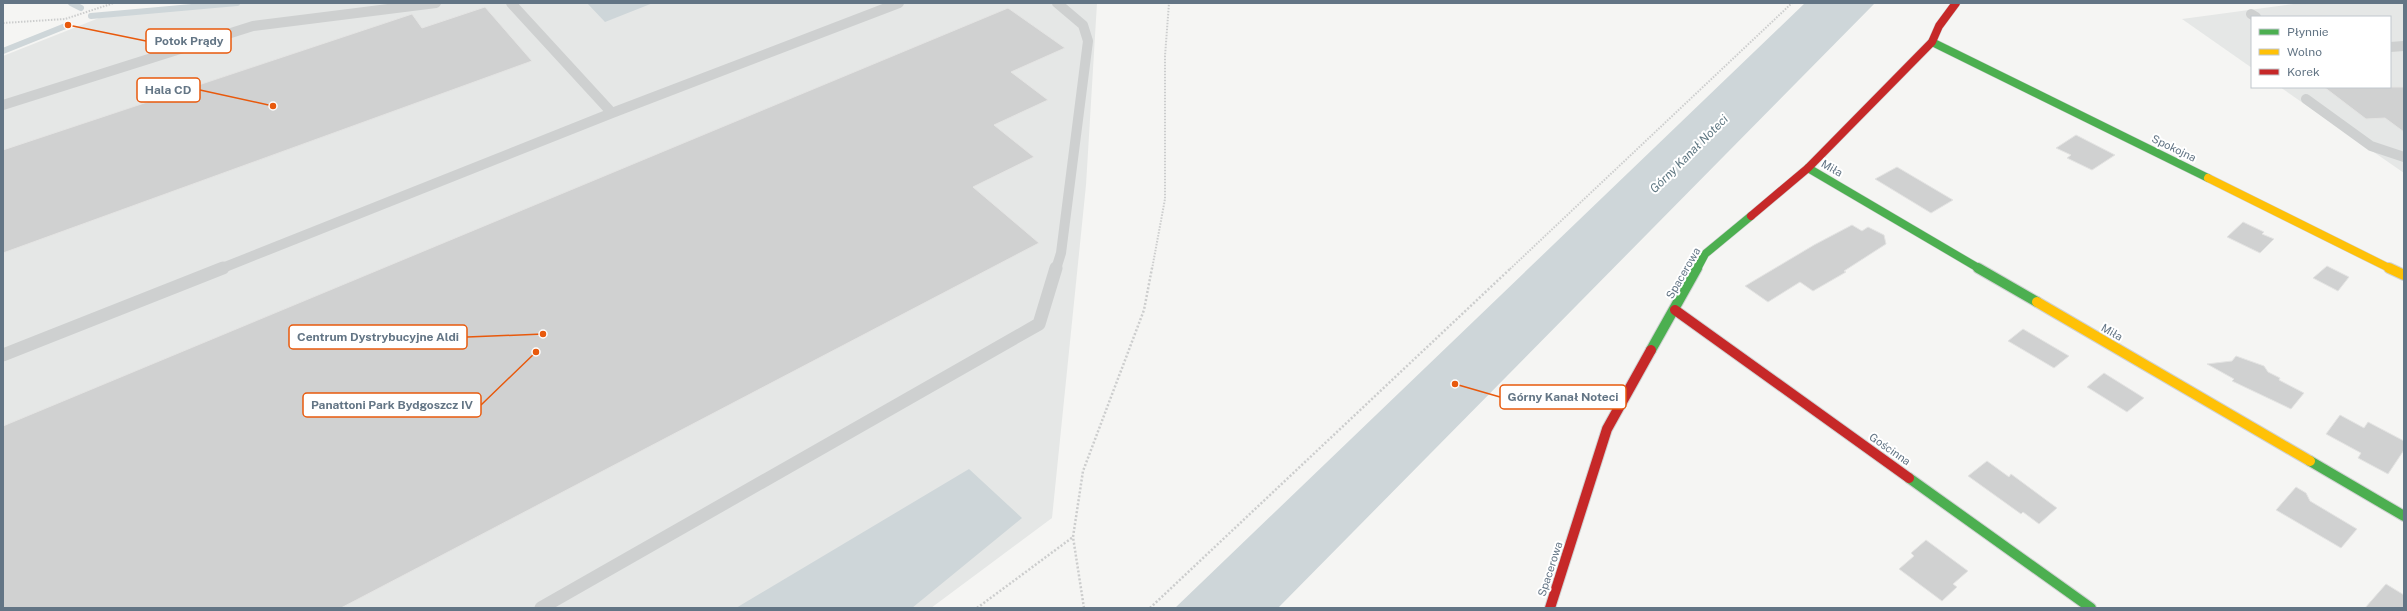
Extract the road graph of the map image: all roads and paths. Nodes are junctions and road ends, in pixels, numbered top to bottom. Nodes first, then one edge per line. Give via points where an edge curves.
1 (114, 3) edge
2 (436, 3) edge
3 (511, 3) edge
4 (899, 3) edge
5 (1057, 3) edge
6 (1168, 3) edge
7 (1792, 3) edge
8 (1956, 3) edge
9 (3, 23) edge
10 (1932, 42) junction
11 (2404, 46) edge
12 (2391, 47) edge
13 (2306, 99) dead end
14 (3, 105) edge
15 (612, 113) junction
16 (2404, 157) edge
17 (1808, 168) junction
18 (2404, 275) edge
19 (1675, 310) junction
20 (3, 355) edge
21 (2404, 516) edge
22 (1073, 537) junction
23 (541, 608) edge
24 (977, 608) edge
25 (1084, 608) edge
26 (1150, 608) edge
27 (1550, 608) edge
28 (2091, 608) edge

1 - 9 path via 64,19
2 - 14 lane via 253,26
3 - 15 lane
4 - 15 lane
5 - 23 lane via 1083,24 1088,41 1061,253 1039,324
6 - 22 path via 1165,56 1165,199 1157,246 1144,310 1083,471
7 - 26 path
8 - 10 street, Spacerowa via 1939,26
10 - 17 street, Spacerowa
10 - 18 street, Spokojna
11 - 12 lane
13 - 16 lane via 2371,146
15 - 20 lane
17 - 19 street, Spacerowa via 1705,254
17 - 21 street, Miła
19 - 27 street, Spacerowa via 1607,429
19 - 28 street, Gościnna
22 - 24 path
22 - 25 path

